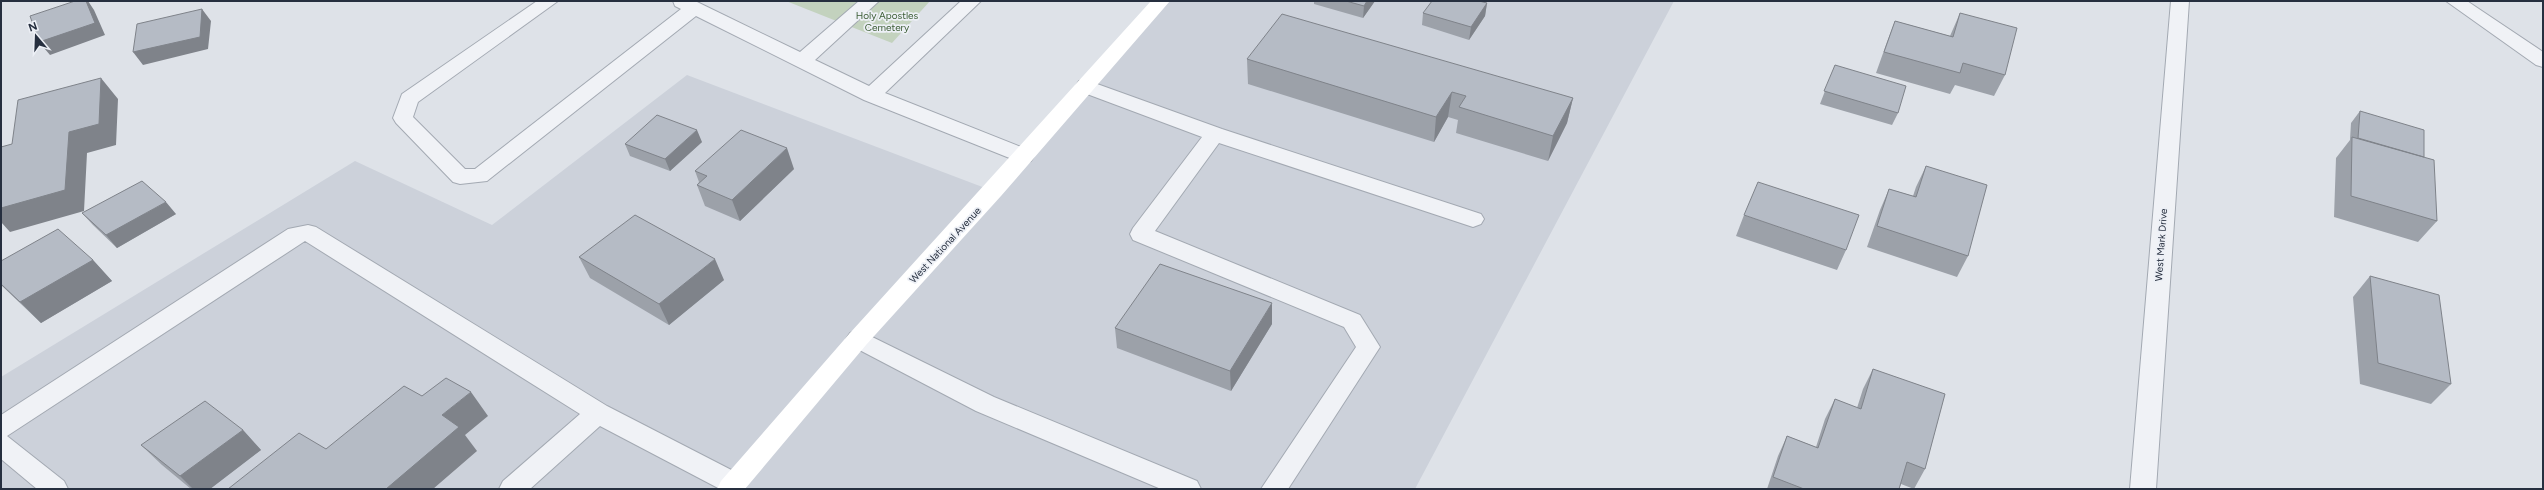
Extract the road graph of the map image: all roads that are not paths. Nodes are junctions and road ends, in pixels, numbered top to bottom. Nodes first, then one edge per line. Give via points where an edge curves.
1 (549, 1) edge
2 (870, 1) edge
3 (972, 1) edge
4 (1161, 1) edge
5 (2180, 1) edge
6 (2455, 1) edge
7 (688, 4) edge
8 (802, 61) junction
9 (2543, 61) edge
10 (1086, 86) junction
11 (871, 95) junction
12 (1215, 134) junction
13 (1024, 156) junction
14 (1473, 220) dead end
15 (858, 340) junction
16 (598, 413) junction
17 (1, 428) edge
18 (1, 444) edge
19 (732, 486) edge
20 (55, 489) edge
21 (512, 489) edge
22 (1188, 489) edge
23 (1274, 489) edge
24 (2143, 489) edge

1 - 7 street via 409,100 402,118 460,177 480,176
2 - 8 street
3 - 11 street
4 - 10 main road, West National Avenue
5 - 24 street, West Mark Drive
6 - 9 street
7 - 8 street
8 - 11 street
10 - 12 street
10 - 13 main road, West National Avenue
11 - 13 street
12 - 14 street
12 - 23 street via 1141,234 1352,321 1368,347
13 - 15 main road, West National Avenue
15 - 19 main road, West National Avenue
15 - 22 street via 985,404
16 - 17 street via 308,233 296,235
16 - 19 street
16 - 21 street
18 - 20 street

